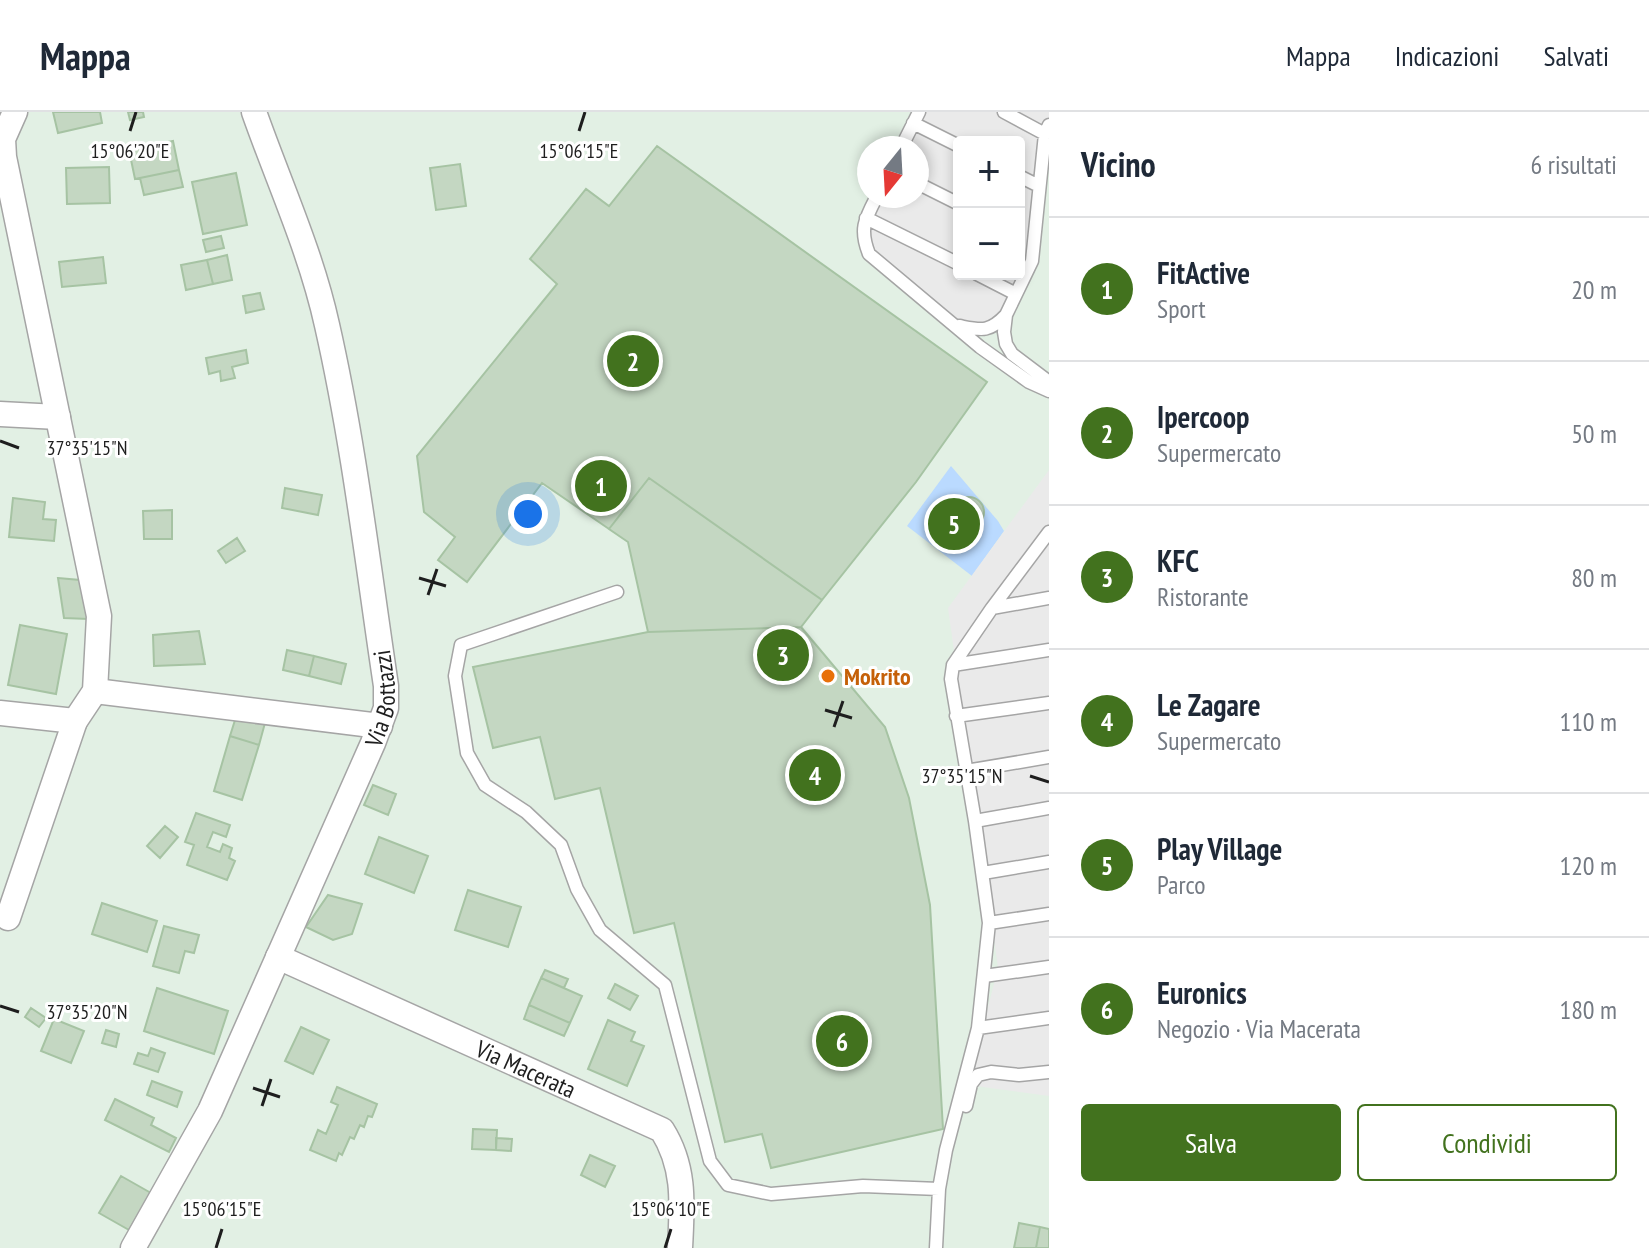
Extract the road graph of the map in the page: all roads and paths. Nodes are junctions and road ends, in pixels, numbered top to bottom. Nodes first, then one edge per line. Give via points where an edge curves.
1 (15, 112) edge
2 (254, 112) edge
3 (1004, 112) edge
4 (916, 117) edge
5 (1047, 129) edge
6 (907, 136) edge
7 (2, 138) edge
8 (953, 142) edge
9 (1025, 179) edge
10 (1039, 186) junction
11 (929, 189) edge
12 (953, 201) edge
13 (871, 208) edge
14 (866, 218) junction
15 (1025, 238) edge
16 (1034, 242) junction
17 (953, 261) edge
18 (989, 280) edge
19 (1016, 294) junction
20 (1006, 315) junction
21 (956, 325) junction
22 (1049, 382) edge
23 (1049, 391) edge
24 (0, 414) edge
25 (58, 417) junction
26 (1049, 532) edge
27 (1044, 545) edge
28 (617, 592) dead end
29 (1049, 598) edge
30 (992, 608) junction
31 (1049, 650) edge
32 (953, 665) junction
33 (95, 691) junction
34 (1049, 703) edge
35 (0, 713) edge
36 (956, 716) junction
37 (75, 721) junction
38 (380, 726) junction
39 (1049, 757) edge
40 (966, 771) junction
41 (1049, 808) edge
42 (975, 821) junction
43 (1049, 862) edge
44 (983, 873) junction
45 (1049, 914) edge
46 (8, 918) dead end
47 (989, 923) junction
48 (278, 957) junction
49 (1049, 967) edge
50 (984, 976) junction
51 (1049, 1018) edge
52 (978, 1028) junction
53 (1049, 1072) edge
54 (939, 1189) junction
55 (133, 1248) edge
56 (680, 1248) edge
57 (936, 1248) edge

1 - 7 street
2 - 38 street, Via Bottazzi via 309,258 327,324 349,432 386,686
3 - 5 lane
4 - 6 lane
4 - 8 lane
5 - 10 lane
7 - 25 street
9 - 10 lane
10 - 16 lane
11 - 12 lane
13 - 14 lane
14 - 17 lane
14 - 21 lane via 862,238 869,254
15 - 16 lane
16 - 19 lane via 1031,263
18 - 19 lane
19 - 20 lane
20 - 21 lane via 988,329
20 - 22 lane via 1004,332 1012,354
21 - 23 lane via 1029,382
24 - 25 street
25 - 33 street via 99,616
26 - 27 lane
27 - 30 lane
28 - 54 lane via 461,645 455,676 467,753 485,785 526,812 561,845 600,930 665,985 710,1161 728,1185 771,1194 863,1186
29 - 30 lane
30 - 32 lane
31 - 32 lane
32 - 36 lane
33 - 37 street
33 - 38 street
34 - 36 lane
35 - 37 street
36 - 40 lane
37 - 46 street
38 - 48 street, Via Bottazzi
39 - 40 lane
40 - 42 lane
41 - 42 lane
42 - 44 lane
43 - 44 lane
44 - 47 lane
45 - 47 lane
47 - 50 lane
48 - 55 street, Via Bottazzi via 210,1111
48 - 56 street, Via Macerata via 662,1130 681,1176
49 - 50 lane
50 - 52 lane
51 - 52 lane
52 - 54 lane
53 - 54 lane via 978,1075
54 - 57 lane

